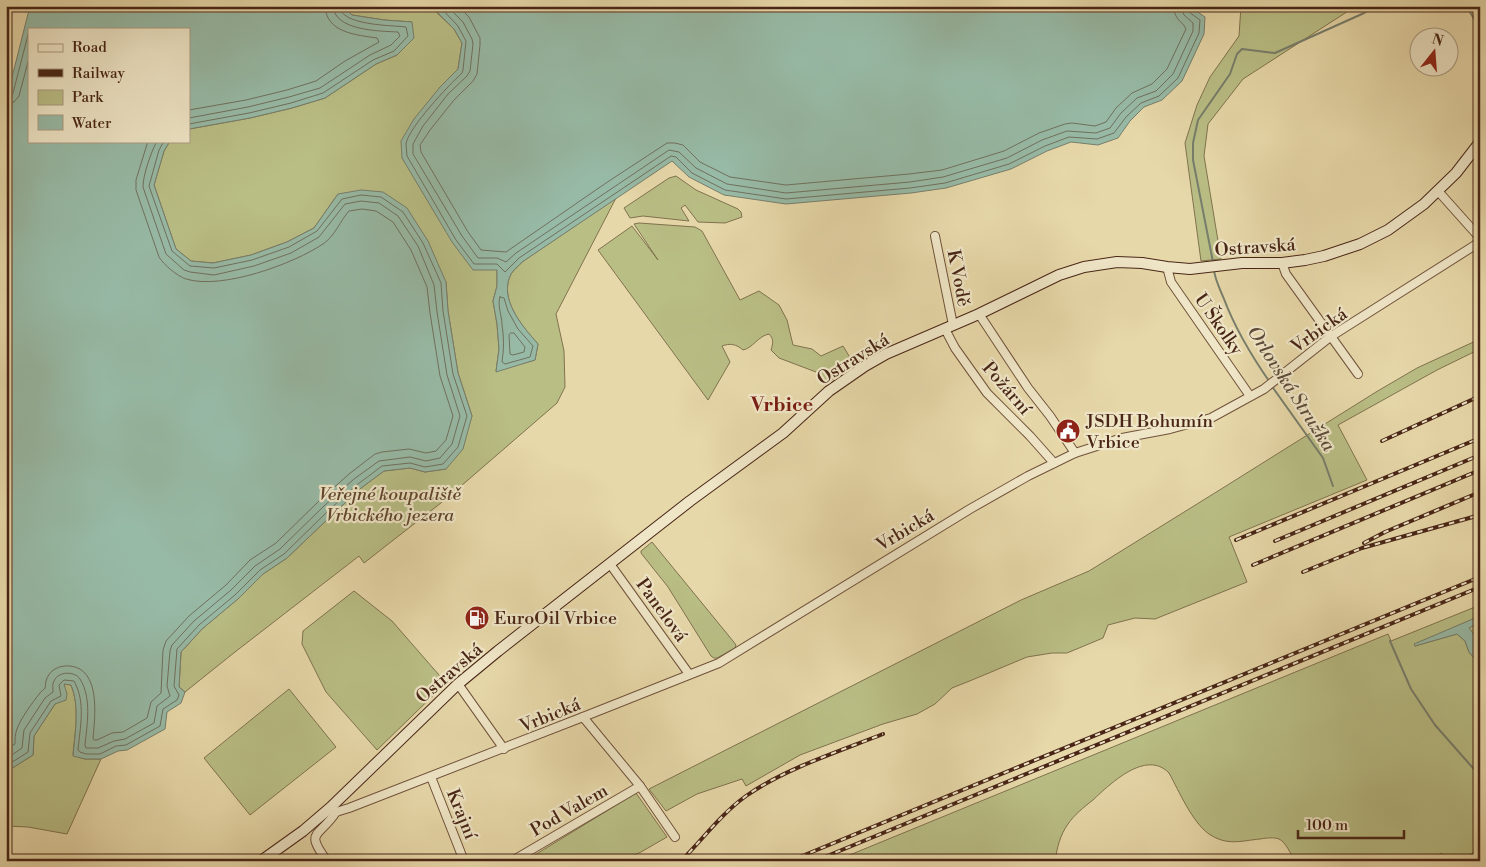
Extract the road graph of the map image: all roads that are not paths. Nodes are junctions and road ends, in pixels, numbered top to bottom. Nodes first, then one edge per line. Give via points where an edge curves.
1 (1480, 142) edge
2 (1438, 191) junction
3 (935, 236) dead end
4 (1480, 238) edge
5 (1480, 242) edge
6 (1282, 263) junction
7 (1167, 268) junction
8 (979, 314) junction
9 (949, 327) junction
10 (1330, 337) junction
11 (1358, 374) dead end
12 (1250, 396) junction
13 (1075, 453) junction
14 (1054, 463) junction
15 (610, 564) junction
16 (690, 674) junction
17 (458, 684) junction
18 (583, 718) junction
19 (504, 749) junction
20 (431, 778) junction
21 (640, 786) junction
22 (333, 809) junction
23 (675, 837) dead end
24 (261, 861) edge
25 (328, 861) edge
26 (464, 861) edge
27 (512, 861) edge

1 - 2 main road, Ostravská
2 - 4 street
2 - 6 main road, Ostravská via 1407,218 1374,238 1324,256
3 - 9 street, K Vodě
5 - 10 street, Vrbická
6 - 7 main road, Ostravská
6 - 10 street via 1286,274
7 - 8 main road, Ostravská via 1129,262 1084,267 1059,275
7 - 12 street, U Školky via 1171,282
8 - 9 main road, Ostravská
8 - 13 street, Požární
9 - 14 street, Požární via 955,348 987,393
9 - 15 main road, Ostravská via 886,354 844,380 778,437 690,500
10 - 11 street
10 - 12 street, Vrbická via 1264,389
12 - 13 street, Vrbická via 1211,418 1122,438
13 - 14 street, Vrbická
14 - 16 street, Vrbická via 930,532 719,662
15 - 16 street, Panelová
15 - 17 main road, Ostravská
16 - 18 street, Vrbická
17 - 19 street
17 - 22 main road, Ostravská
18 - 19 street, Vrbická
18 - 21 street
19 - 20 street, Vrbická
20 - 22 street, Vrbická via 349,808
20 - 26 street, Krajní
21 - 23 street
21 - 27 street, Pod Valem
22 - 24 main road, Ostravská
22 - 25 street via 328,824 315,834 314,840

